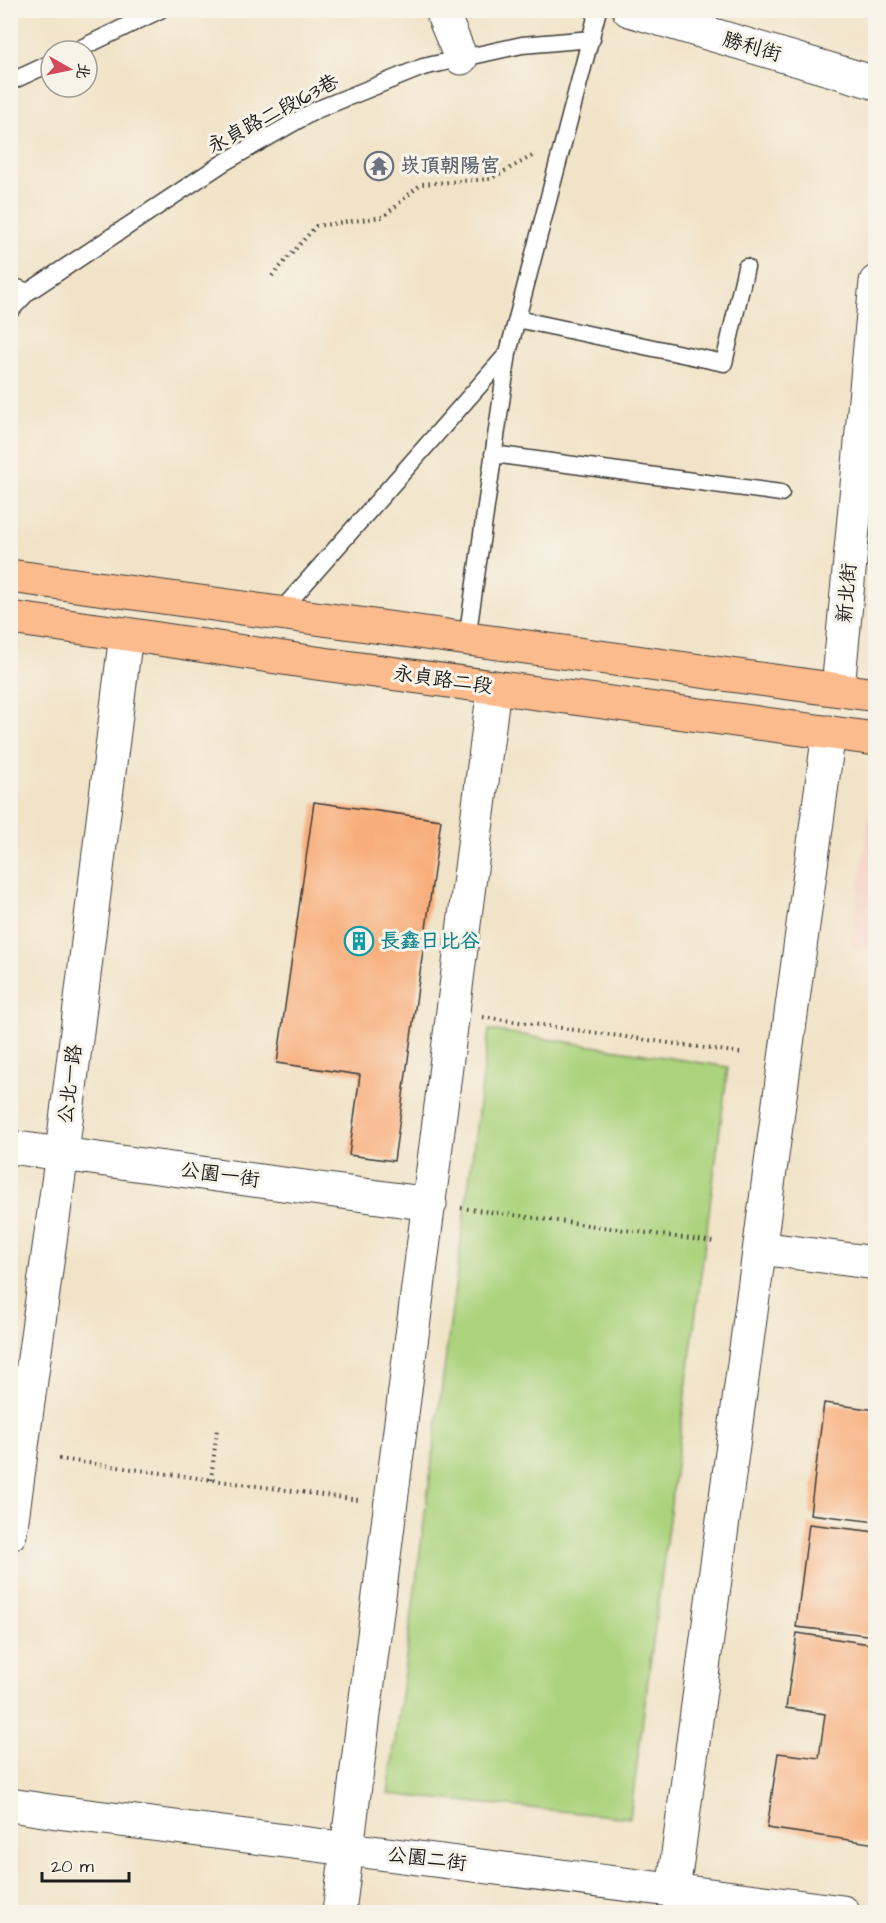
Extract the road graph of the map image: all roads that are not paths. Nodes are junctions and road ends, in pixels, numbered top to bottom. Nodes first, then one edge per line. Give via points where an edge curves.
1 (160, 10) edge
2 (441, 10) edge
3 (598, 10) edge
4 (628, 10) edge
5 (99, 39) edge
6 (592, 39) junction
7 (461, 58) junction
8 (39, 69) edge
9 (10, 82) edge
10 (876, 83) edge
11 (746, 267) dead end
12 (876, 282) edge
13 (10, 285) edge
14 (28, 292) junction
15 (10, 311) edge
16 (518, 319) junction
17 (508, 353) junction
18 (493, 454) junction
19 (781, 493) dead end
20 (10, 576) edge
21 (279, 614) junction
22 (10, 618) edge
23 (323, 620) junction
24 (126, 634) junction
25 (467, 639) junction
26 (316, 663) junction
27 (494, 687) junction
28 (838, 689) junction
29 (876, 695) edge
30 (828, 732) junction
31 (876, 739) edge
32 (10, 1147) edge
33 (62, 1154) junction
34 (446, 1206) junction
35 (760, 1248) junction
36 (876, 1263) edge
37 (10, 1534) edge
38 (10, 1805) edge
39 (348, 1849) junction
40 (680, 1902) edge
41 (339, 1912) edge
42 (843, 1912) edge

1 - 5 lane
2 - 7 street
3 - 6 lane
4 - 10 street, 勝利街
6 - 7 lane, 永貞路二段163巷 via 522,45
6 - 16 lane
7 - 14 lane, 永貞路二段163巷 via 423,67 316,110 223,163
8 - 9 lane
11 - 16 lane via 724,363
12 - 28 street, 新北街 via 859,523
13 - 14 lane
14 - 15 lane, 永貞路二段163巷
16 - 17 lane
17 - 18 lane
17 - 21 lane
18 - 19 lane
18 - 25 lane
20 - 21 main road
21 - 23 main road
22 - 24 main road, 永貞路二段
23 - 25 main road
23 - 26 main road
24 - 26 main road, 永貞路二段
24 - 33 street, 公北一路
25 - 28 main road
26 - 27 main road, 永貞路二段
27 - 30 main road, 永貞路二段
27 - 34 street
28 - 29 main road
30 - 31 main road, 永貞路二段
30 - 35 street
32 - 33 street, 公園一街
33 - 34 street, 公園一街
33 - 37 street, 公北一路
34 - 39 street
35 - 36 street
35 - 40 street
38 - 39 street, 公園二街
39 - 40 street, 公園二街
39 - 41 street
40 - 42 street, 公園二街

